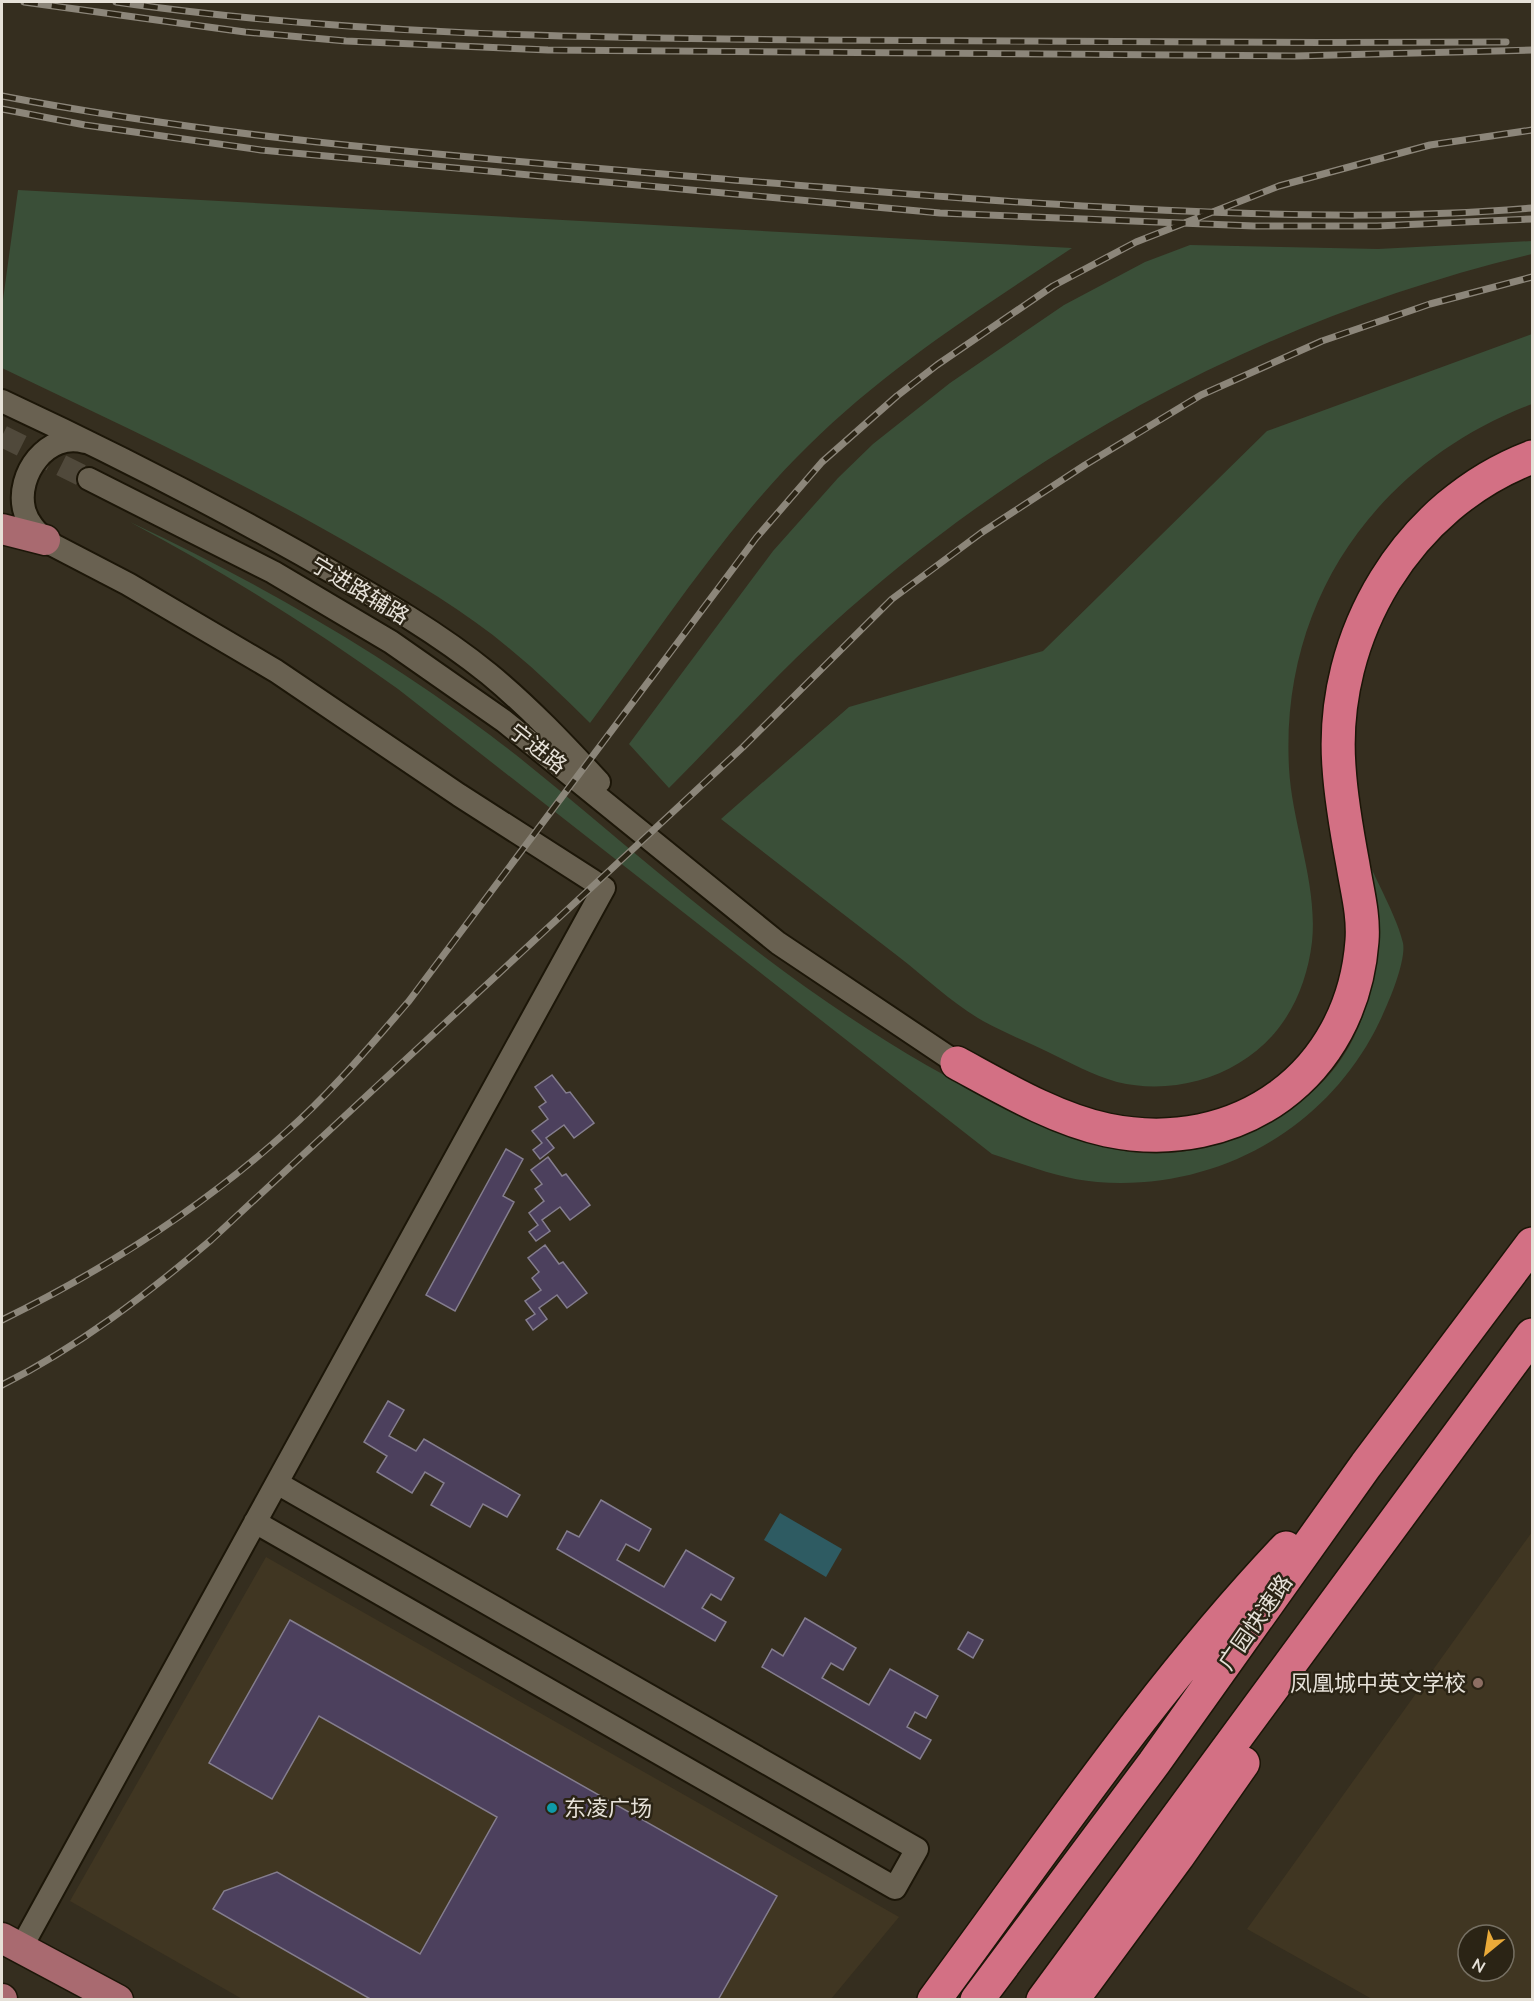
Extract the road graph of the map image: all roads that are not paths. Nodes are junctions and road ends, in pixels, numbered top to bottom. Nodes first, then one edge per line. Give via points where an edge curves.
1 (2, 400) edge
2 (95, 445) junction
3 (1533, 457) edge
4 (88, 479) tunnel mouth
5 (2, 519) edge
6 (2, 529) edge
7 (45, 540) junction
8 (665, 854) junction
9 (957, 1063) joint
10 (1533, 1244) edge
11 (1533, 1335) edge
12 (1466, 1425) junction
13 (1366, 1465) junction
14 (277, 1483) junction
15 (255, 1522) junction
16 (11, 1943) edge
17 (118, 2000) edge
18 (934, 2000) edge
19 (977, 2000) edge
20 (1043, 2000) edge
21 (1072, 2000) edge

1 - 2 street, 宁进路辅路
2 - 7 street via 79,440 51,446 27,474 24,510 32,527
2 - 8 street, 宁进路辅路 via 266,535 442,639 532,711
3 - 9 highway via 1464,495 1430,524 1394,566 1357,635 1345,678 1339,767 1361,902 1358,975 1347,1011 1308,1073 1249,1116 1214,1129 1141,1136 1104,1130 1069,1118
4 - 8 street, 宁进路 via 273,572 391,642 504,721
5 - 7 street
6 - 7 main road
7 - 14 street via 276,671 604,888
8 - 9 street, 宁进路 via 797,957
10 - 13 highway, 广园快速路
11 - 12 highway
12 - 20 highway
12 - 21 highway via 1264,1732 1179,1856
13 - 18 highway via 1227,1610
13 - 19 highway, 广园快速路 via 1154,1763
14 - 15 street
14 - 15 street via 917,1849 896,1888
15 - 16 street
16 - 17 main road

